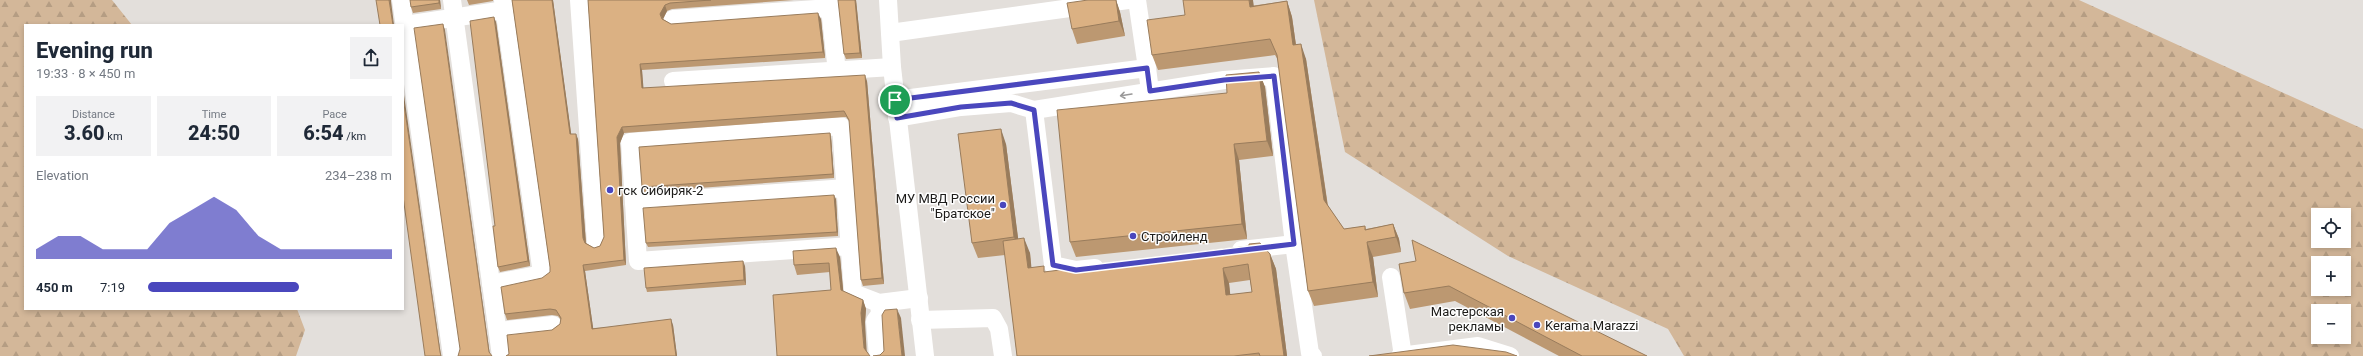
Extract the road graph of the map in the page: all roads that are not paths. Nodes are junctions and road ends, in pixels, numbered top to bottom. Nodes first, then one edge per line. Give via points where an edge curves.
1 (401, 0) edge
2 (579, 0) edge
3 (888, 0) edge
4 (1128, 0) edge
5 (1137, 0) edge
6 (830, 4) edge
7 (504, 5) edge
8 (454, 9) edge
9 (673, 19) dead end
10 (405, 25) junction
11 (890, 33) junction
12 (892, 67) junction
13 (1147, 68) junction
14 (837, 72) junction
15 (673, 81) dead end
16 (988, 90) junction
17 (1150, 91) junction
18 (895, 100) junction
19 (1011, 103) junction
20 (1034, 110) junction
21 (897, 118) junction
22 (846, 188) junction
23 (634, 203) junction
24 (596, 243) dead end
25 (1294, 244) junction
26 (850, 246) junction
27 (1224, 252) edge
28 (1115, 265) edge
29 (1391, 277) dead end
30 (491, 284) junction
31 (919, 298) junction
32 (879, 303) junction
33 (920, 320) junction
34 (553, 325) dead end
35 (498, 331) junction
36 (452, 356) edge
37 (501, 356) edge
38 (878, 356) edge
39 (925, 356) edge
40 (1003, 356) edge
41 (1313, 356) edge
42 (1400, 356) edge
43 (1403, 356) edge
44 (1510, 356) edge

1 - 10 street
2 - 24 street
3 - 11 street
4 - 11 street
5 - 13 street
6 - 9 street
6 - 14 street
7 - 8 street
7 - 30 street via 542,274
8 - 10 street
8 - 30 street
10 - 36 street
11 - 12 street
12 - 14 street
12 - 18 street
13 - 16 street
13 - 17 street
14 - 15 street
16 - 18 street
16 - 19 street
17 -> 20 street
17 - 25 street via 1224,80 1274,76
18 - 21 street
19 - 20 street
19 - 21 street via 961,107
20 - 28 street via 1053,265 1076,270
21 - 31 street
22 - 23 street
22 - 23 street via 841,126 630,142
22 - 26 street
23 - 26 street via 638,261
25 - 27 street
25 - 41 street via 1310,353
26 - 32 street via 853,293
29 - 43 street
30 - 35 street
31 - 32 street
31 - 33 street
32 - 38 street via 880,314 875,320
33 - 39 street
33 - 40 street via 993,318 999,329
34 - 35 street
35 - 37 street
42 - 43 street
43 - 44 street via 1478,346

